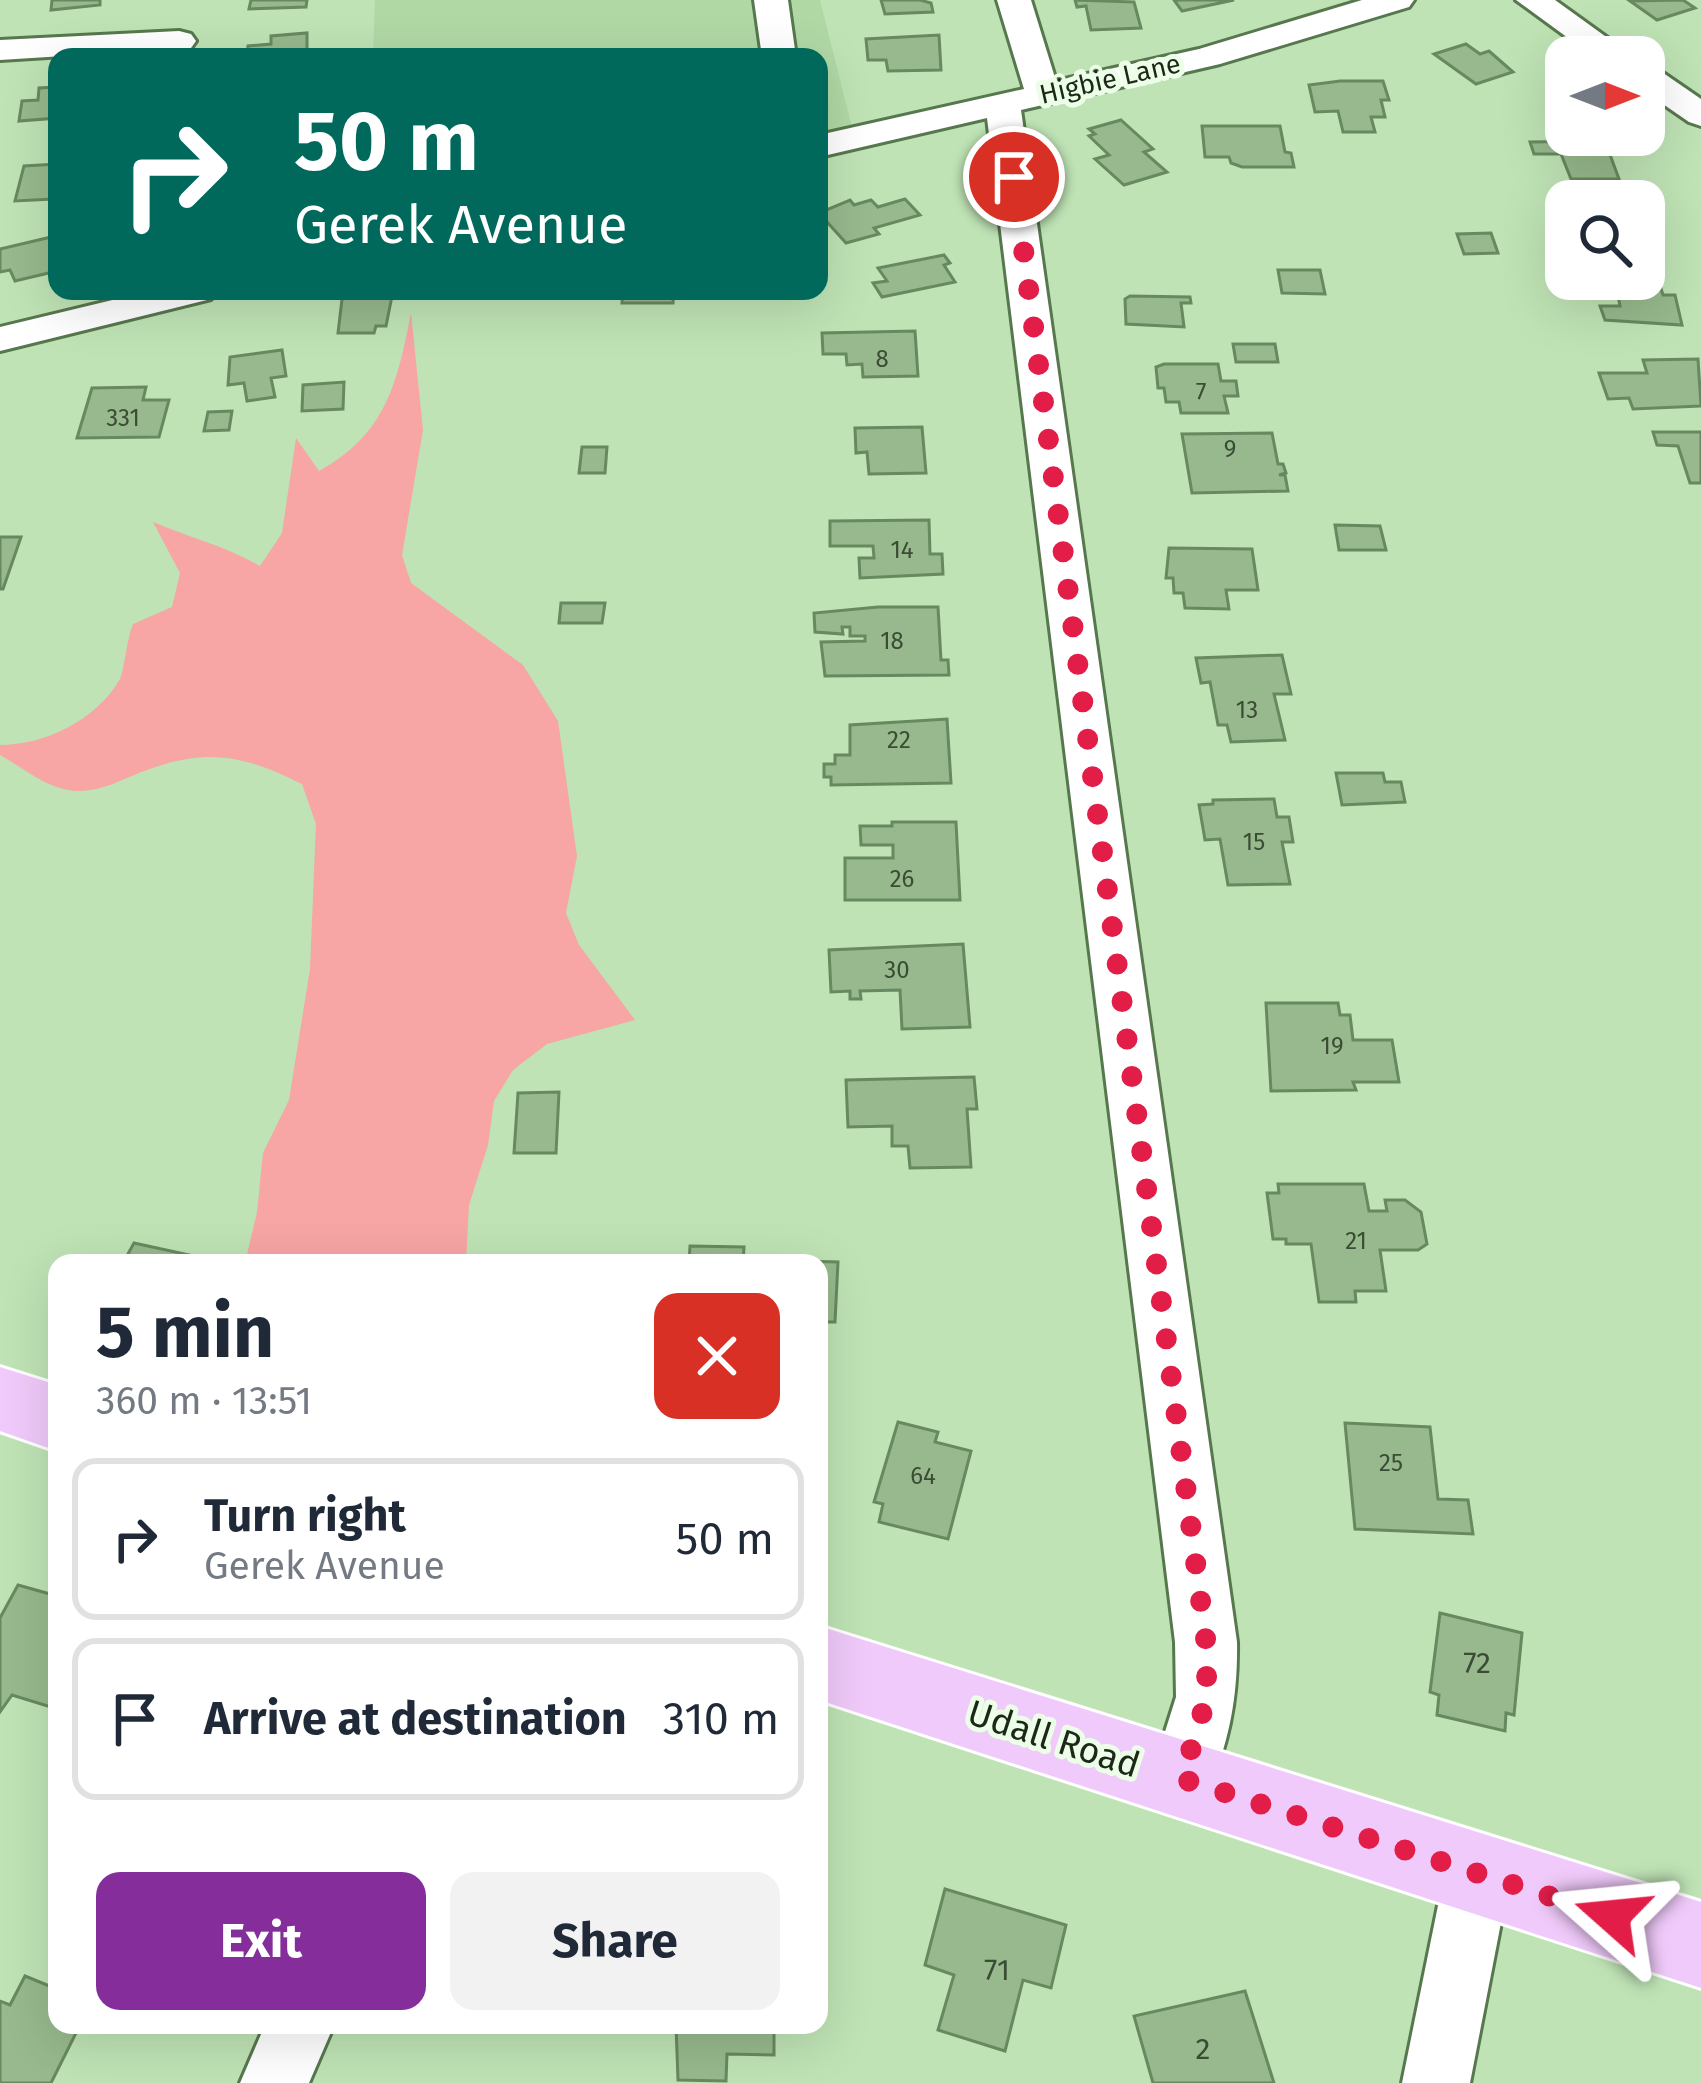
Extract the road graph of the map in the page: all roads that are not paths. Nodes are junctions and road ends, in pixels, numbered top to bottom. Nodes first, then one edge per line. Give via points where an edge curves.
1 (182, 0) edge
2 (771, 0) edge
3 (1014, 0) edge
4 (1397, 0) edge
5 (1532, 0) edge
6 (1337, 8) edge
7 (1586, 36) edge
8 (179, 48) edge
9 (778, 48) edge
10 (0, 50) edge
11 (48, 50) edge
12 (1665, 90) edge
13 (1023, 99) junction
14 (1701, 115) edge
15 (828, 144) edge
16 (150, 300) edge
17 (0, 339) edge
18 (0, 1399) edge
19 (48, 1415) edge
20 (828, 1666) edge
21 (1182, 1779) junction
22 (1478, 1871) junction
23 (1701, 1945) edge
24 (296, 2034) edge
25 (274, 2083) edge
26 (1436, 2083) edge

1 - 8 street
2 - 9 street
3 - 13 street
4 - 6 street, Higbie Lane
5 - 7 street
6 - 13 street, Higbie Lane via 1226,52
10 - 11 street
12 - 14 street
13 - 15 street, Higbie Lane
13 - 21 street via 1206,1642 1207,1697
16 - 17 street
18 - 19 main road
20 - 21 main road, Udall Road
21 - 22 main road, Udall Road
22 - 23 main road, Udall Road
22 - 26 street
24 - 25 street

